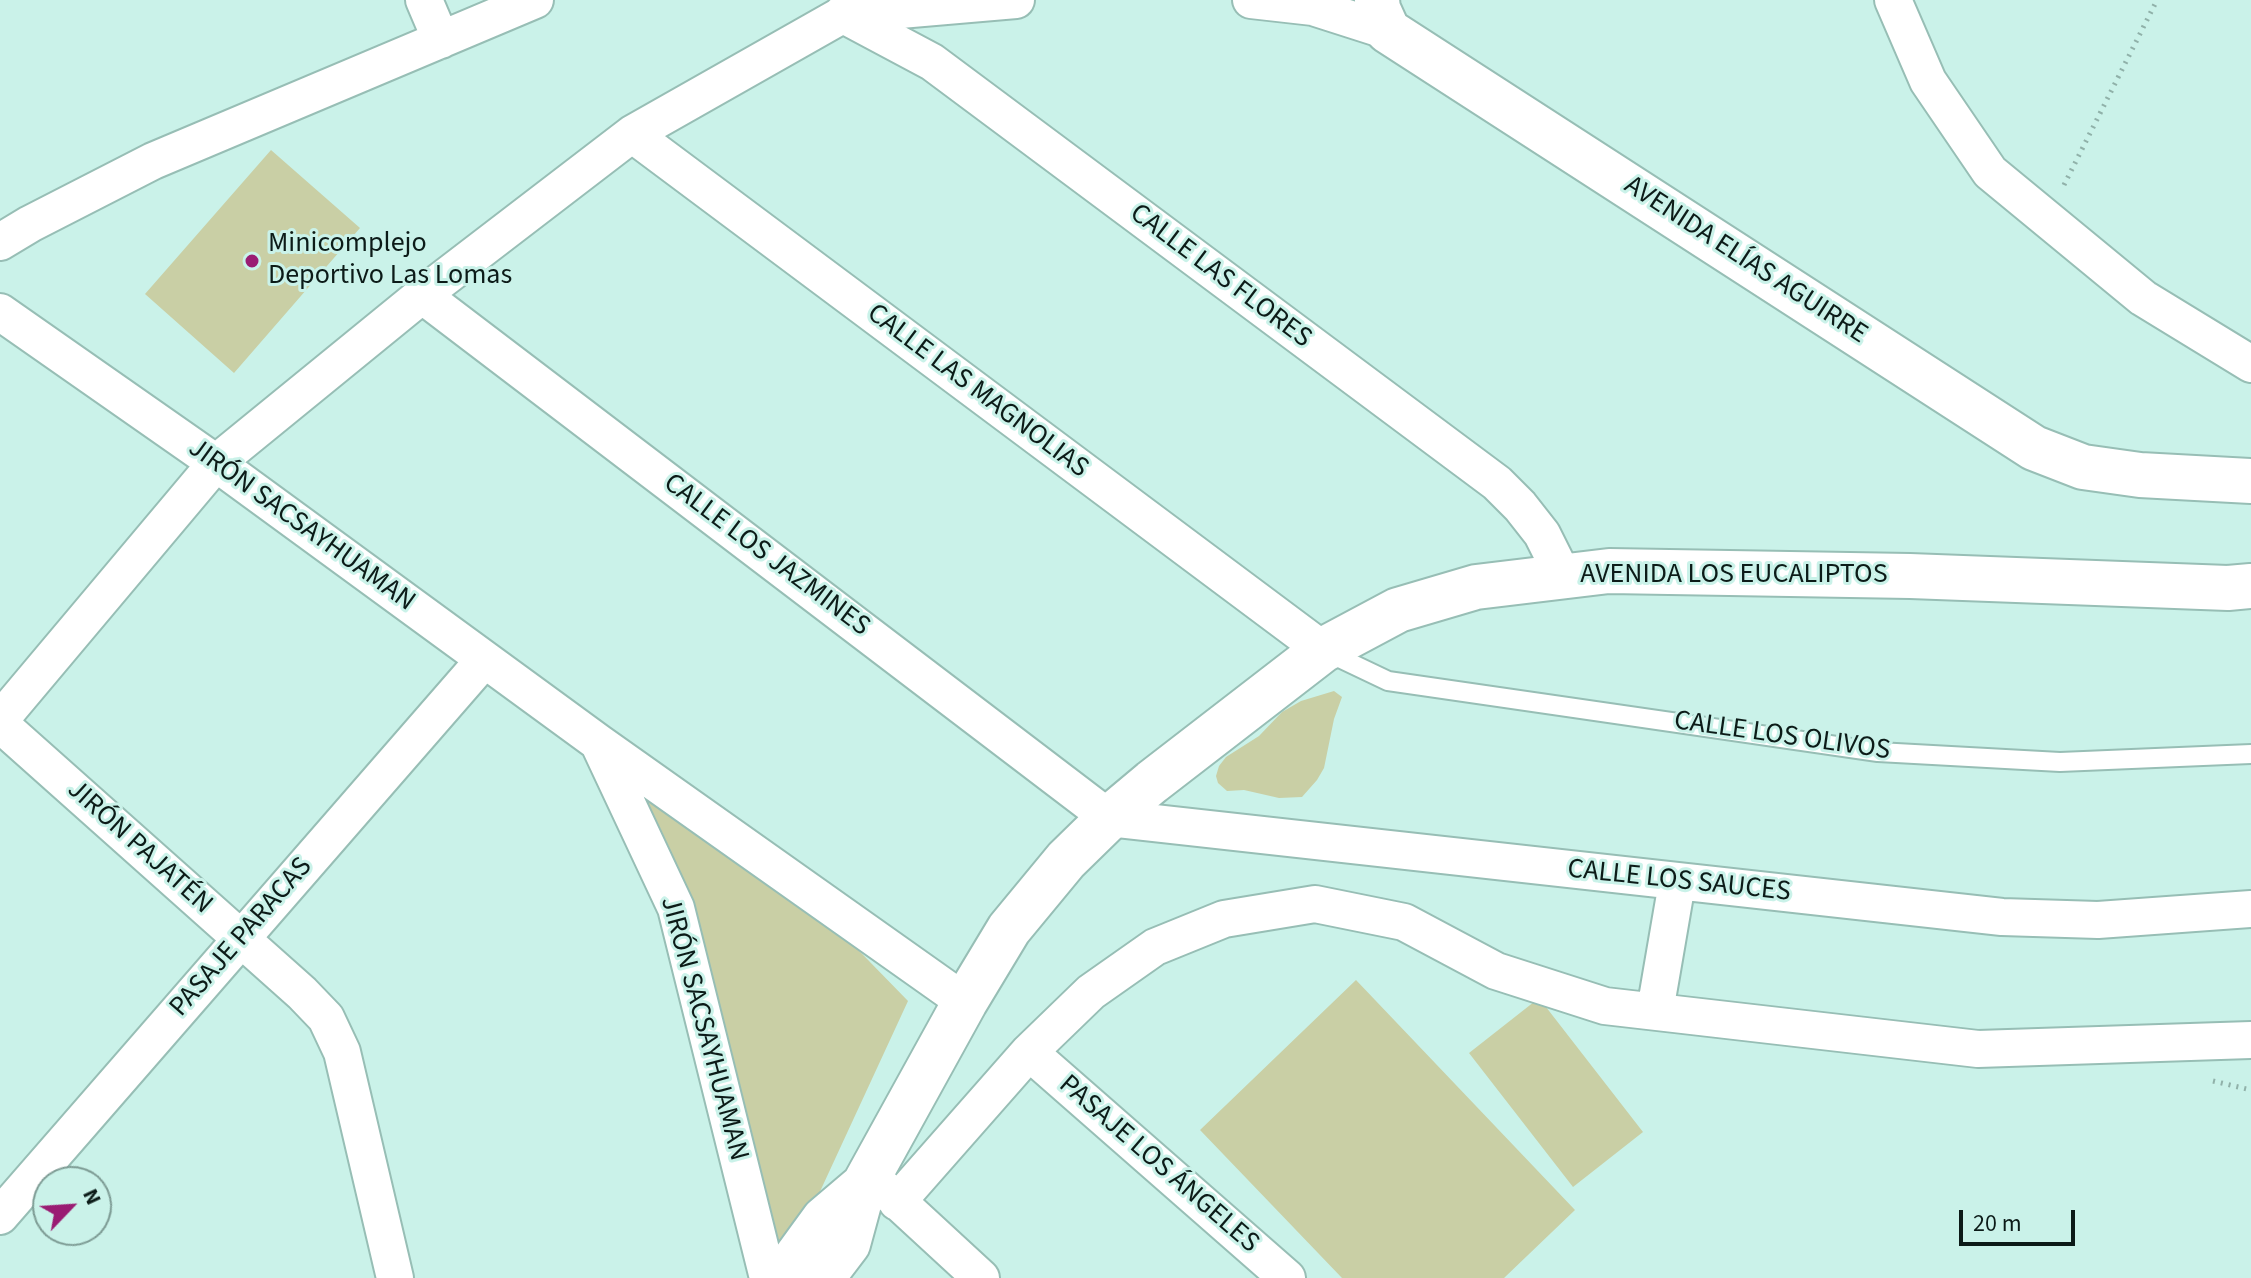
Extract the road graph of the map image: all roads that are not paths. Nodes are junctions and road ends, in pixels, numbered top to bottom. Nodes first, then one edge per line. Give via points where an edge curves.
1 (424, 0) edge
2 (535, 0) edge
3 (1016, 0) edge
4 (1251, 0) edge
5 (1893, 0) edge
6 (839, 8) edge
7 (1383, 15) edge
8 (441, 40) junction
9 (632, 134) junction
10 (0, 242) edge
11 (422, 295) junction
12 (0, 312) edge
13 (2251, 364) edge
14 (216, 463) junction
15 (2251, 481) edge
16 (1563, 576) junction
17 (2251, 586) edge
18 (1323, 650) junction
19 (484, 660) junction
20 (0, 722) edge
21 (599, 743) junction
22 (2251, 754) edge
23 (1109, 818) junction
24 (1677, 883) junction
25 (2251, 909) edge
26 (241, 938) junction
27 (965, 1002) junction
28 (1655, 1011) junction
29 (2251, 1040) edge
30 (1029, 1052) junction
31 (876, 1187) junction
32 (0, 1216) edge
33 (395, 1278) edge
34 (768, 1278) edge
35 (781, 1278) edge
36 (822, 1278) edge
37 (981, 1278) edge
38 (1287, 1278) edge

1 - 8 street
2 - 8 street
3 - 6 street
4 - 7 street, AVENIDA ELÍAS AGUIRRE
5 - 13 street via 1928,81 1990,172 2143,298
6 - 9 street
6 - 16 street, CALLE LAS FLORES via 932,62 1497,483 1542,534
7 - 15 street, AVENIDA ELÍAS AGUIRRE via 2034,448 2083,467
8 - 10 street via 153,161
9 - 11 street
9 - 18 street, CALLE LAS MAGNOLIAS
11 - 14 street
11 - 23 street, CALLE LOS JAZMINES
12 - 14 street, JIRÓN SACSAYHUAMAN
14 - 19 street, JIRÓN SACSAYHUAMAN
14 - 20 street
16 - 17 street, AVENIDA LOS EUCALIPTOS via 1641,571
16 - 18 street, AVENIDA LOS EUCALIPTOS via 1476,587 1398,610
18 - 22 lane, CALLE LOS OLIVOS via 1388,681 1878,752 2060,762
18 - 23 street, AVENIDA LOS EUCALIPTOS
19 - 21 street, JIRÓN SACSAYHUAMAN
19 - 26 street, PASAJE PARACAS
20 - 26 street, JIRÓN PAJATÉN
21 - 27 street, JIRÓN SACSAYHUAMAN
21 - 34 street, JIRÓN SACSAYHUAMAN via 676,908
23 - 24 street, CALLE LOS SAUCES
23 - 27 street, AVENIDA LOS EUCALIPTOS via 1009,929
24 - 25 street, CALLE LOS SAUCES via 2002,917 2098,920
24 - 28 street
26 - 32 street, PASAJE PARACAS
26 - 33 street, JIRÓN PAJATÉN via 326,1018 342,1052
27 - 31 street, AVENIDA LOS EUCALIPTOS
28 - 29 street via 1978,1049
28 - 30 street via 1605,1006 1496,971 1404,922 1315,904 1224,919 1155,947 1091,992
30 - 31 street
30 - 38 street, PASAJE LOS ÁNGELES
31 - 35 street via 824,1219
31 - 36 street via 848,1244
31 - 37 street

